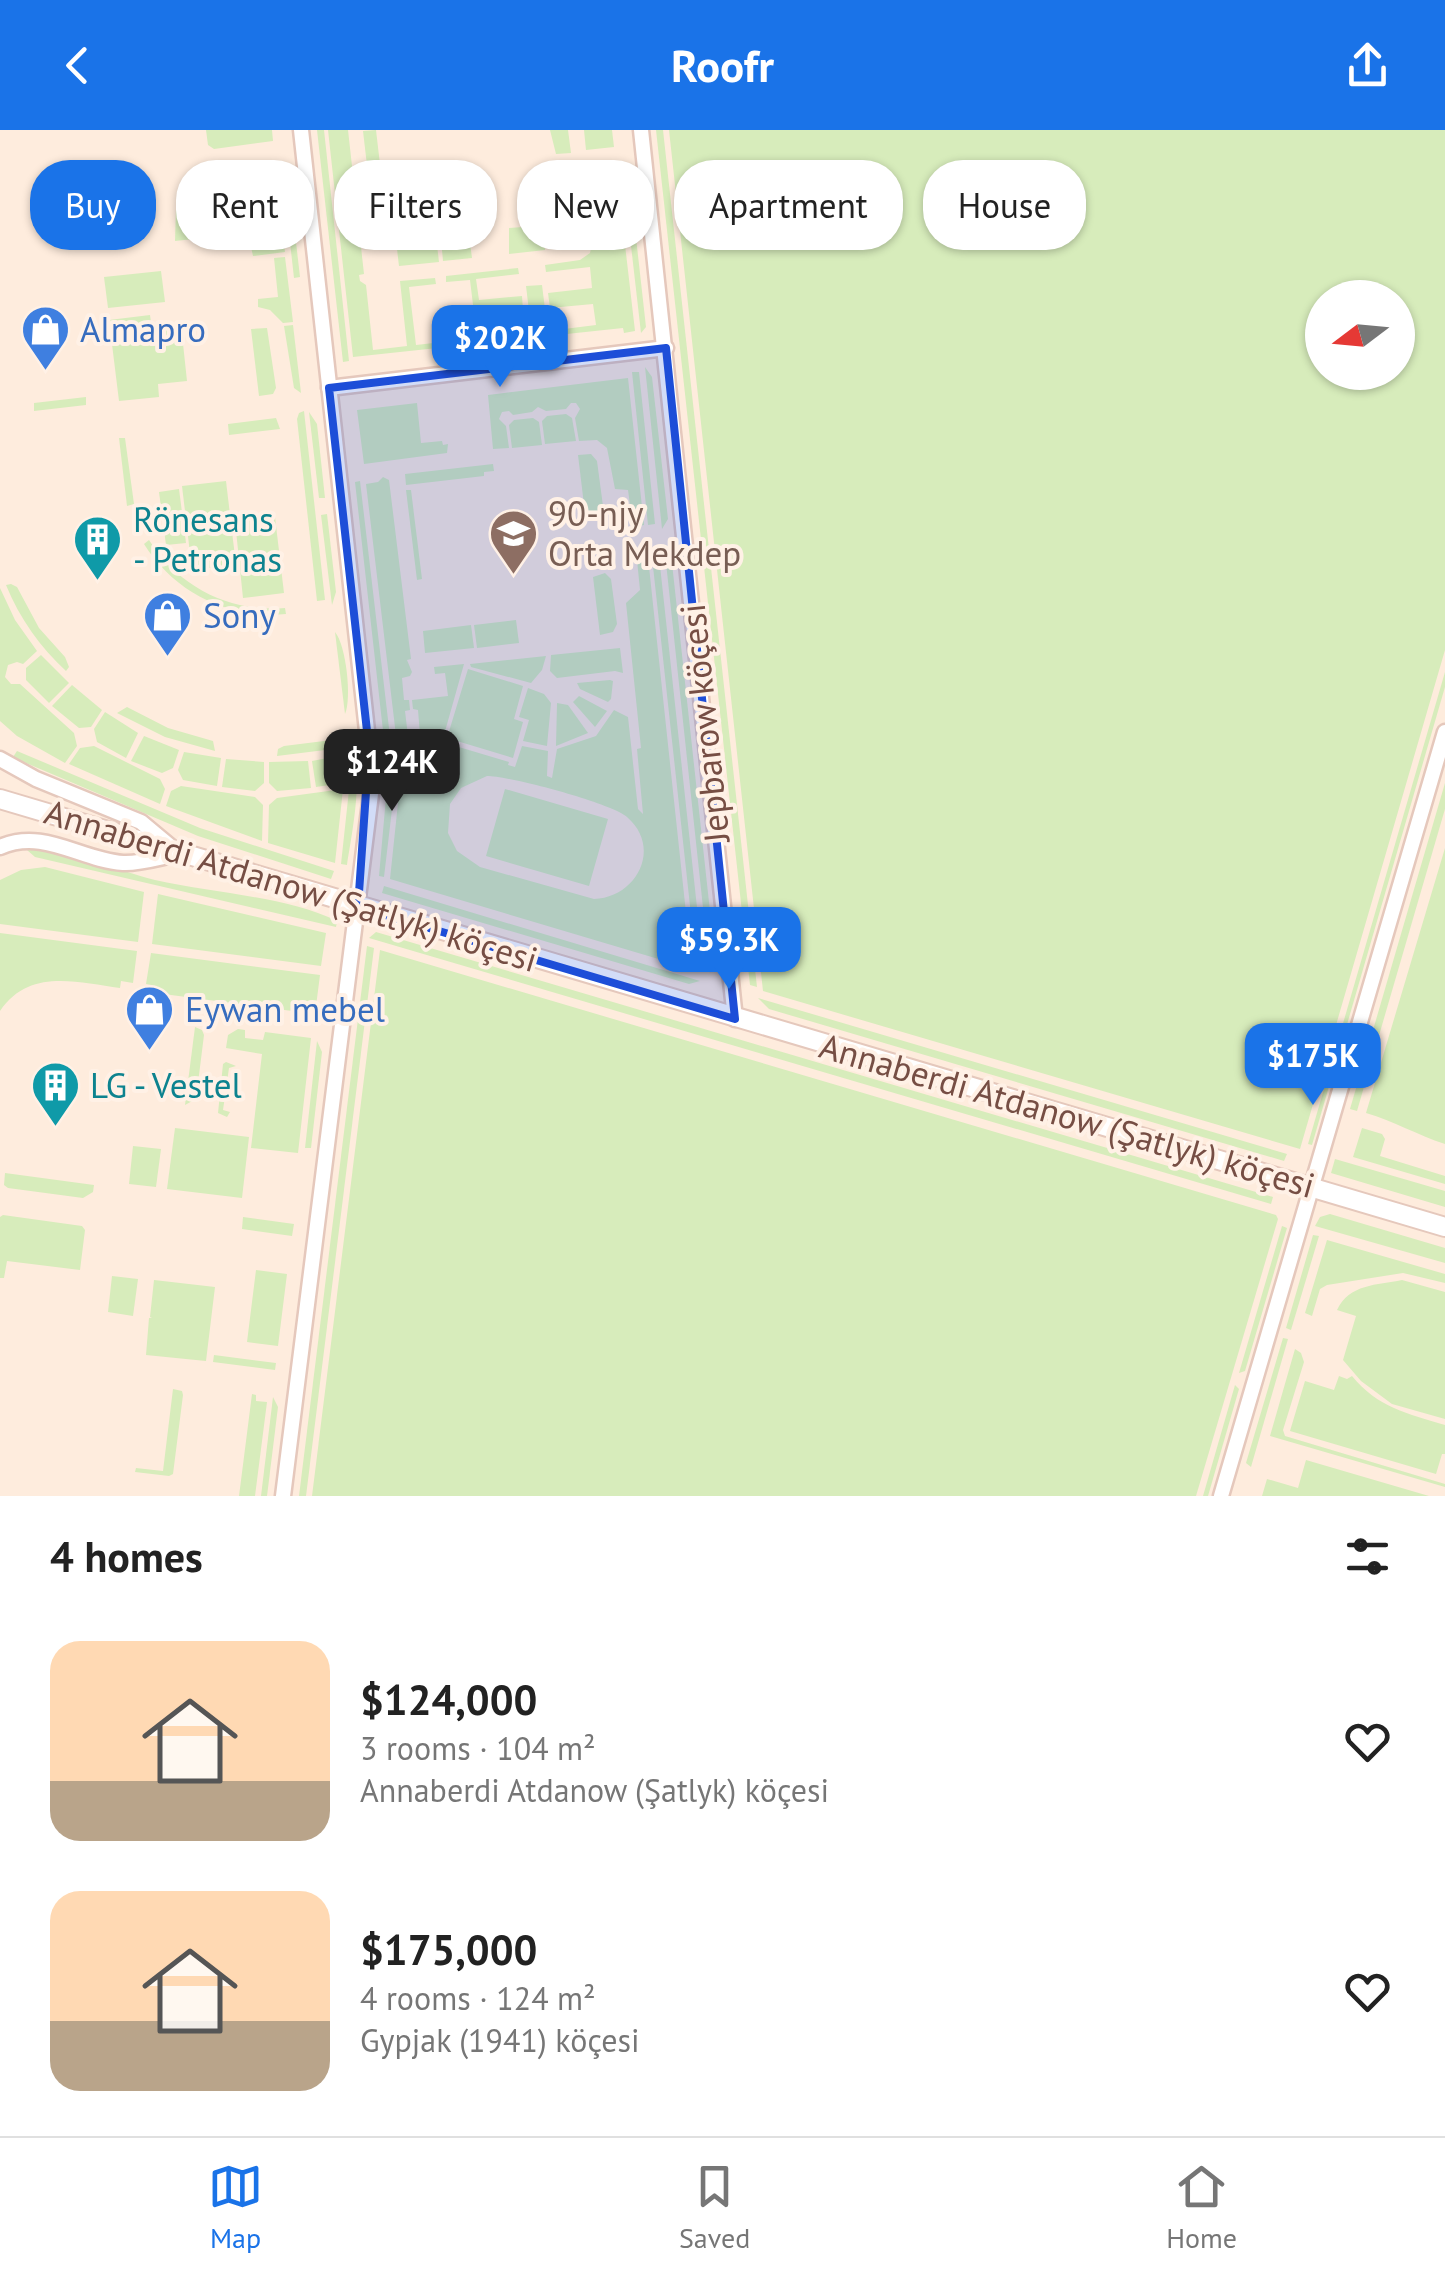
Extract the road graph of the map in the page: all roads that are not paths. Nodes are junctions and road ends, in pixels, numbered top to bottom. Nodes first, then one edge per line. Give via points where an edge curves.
1 (300, 130) edge
2 (641, 130) edge
3 (666, 348) junction
4 (329, 388) junction
5 (1445, 732) edge
6 (0, 759) edge
7 (0, 800) edge
8 (0, 846) edge
9 (179, 854) junction
10 (358, 907) junction
11 (735, 1018) junction
12 (1311, 1188) junction
13 (1445, 1228) edge
14 (283, 1496) edge
15 (1221, 1496) edge

1 - 4 street
2 - 3 street, Jepbarow köçesi
3 - 4 street
3 - 11 street, Jepbarow köçesi
4 - 10 street via 370,750 370,816
5 - 12 street
6 - 9 street via 141,822
7 - 9 street, Annaberdi Atdanow (Şatlyk) köçesi
8 - 9 street via 40,840 123,863
9 - 10 street, Annaberdi Atdanow (Şatlyk) köçesi
10 - 11 street, Annaberdi Atdanow (Şatlyk) köçesi
10 - 14 street
11 - 12 street, Annaberdi Atdanow (Şatlyk) köçesi
12 - 13 street, Annaberdi Atdanow (Şatlyk) köçesi
12 - 15 street

